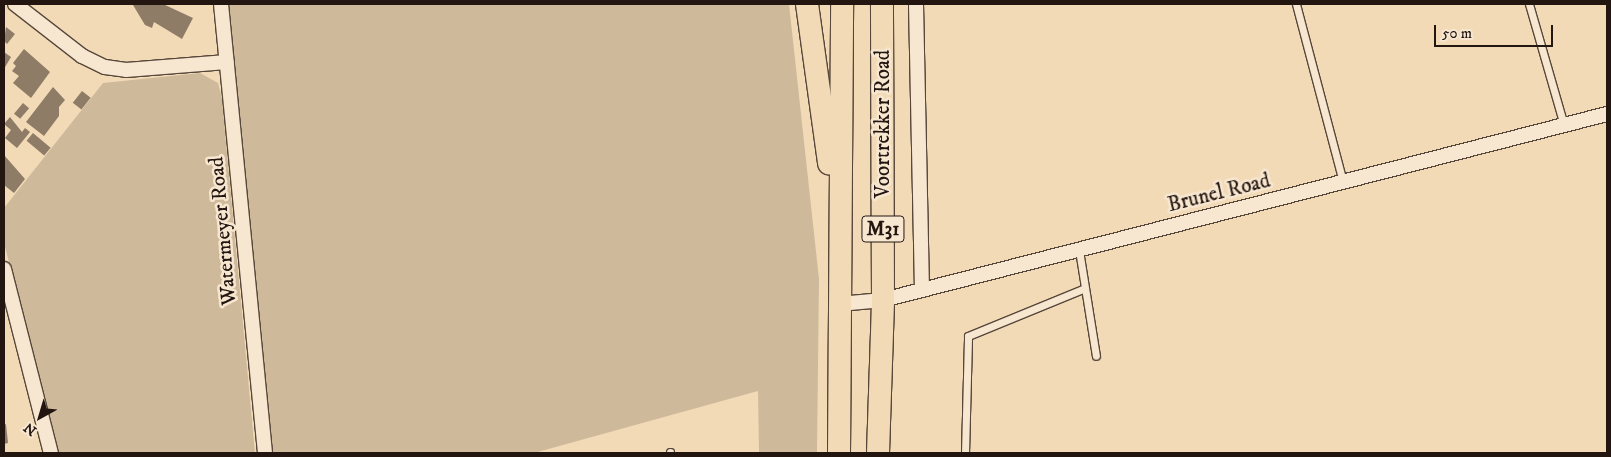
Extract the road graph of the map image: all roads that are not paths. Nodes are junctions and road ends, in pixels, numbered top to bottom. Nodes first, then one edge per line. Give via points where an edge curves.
1 (16, 4) edge
2 (221, 4) edge
3 (807, 4) edge
4 (842, 4) edge
5 (882, 4) edge
6 (916, 4) edge
7 (1296, 4) edge
8 (1529, 4) edge
9 (226, 62) junction
10 (1607, 114) edge
11 (1564, 125) junction
12 (1343, 182) junction
13 (838, 218) junction
14 (1079, 250) junction
15 (4, 268) edge
16 (1085, 288) junction
17 (922, 290) junction
18 (883, 300) junction
19 (839, 304) junction
20 (1096, 356) dead end
21 (51, 453) edge
22 (266, 453) edge
23 (839, 453) edge
24 (878, 453) edge
25 (965, 453) edge

1 - 9 street via 82,56 105,67 126,70
2 - 9 street, Watermeyer Road
3 - 13 main road
4 - 13 main road, Voortrekker Road / M31
5 - 18 main road, Voortrekker Road / M31
6 - 17 street
7 - 12 lane
8 - 11 lane
9 - 22 street, Watermeyer Road
10 - 11 street, Brunel Road
11 - 12 street, Brunel Road
12 - 14 street, Brunel Road
13 - 19 main road, Voortrekker Road / M31
14 - 16 lane
14 - 17 street, Brunel Road
15 - 21 street
16 - 20 lane
16 - 25 lane via 968,336
17 - 18 street, Brunel Road
18 - 19 street, Brunel Road
18 - 24 main road, Voortrekker Road / M31
19 - 23 main road, Voortrekker Road / M31

